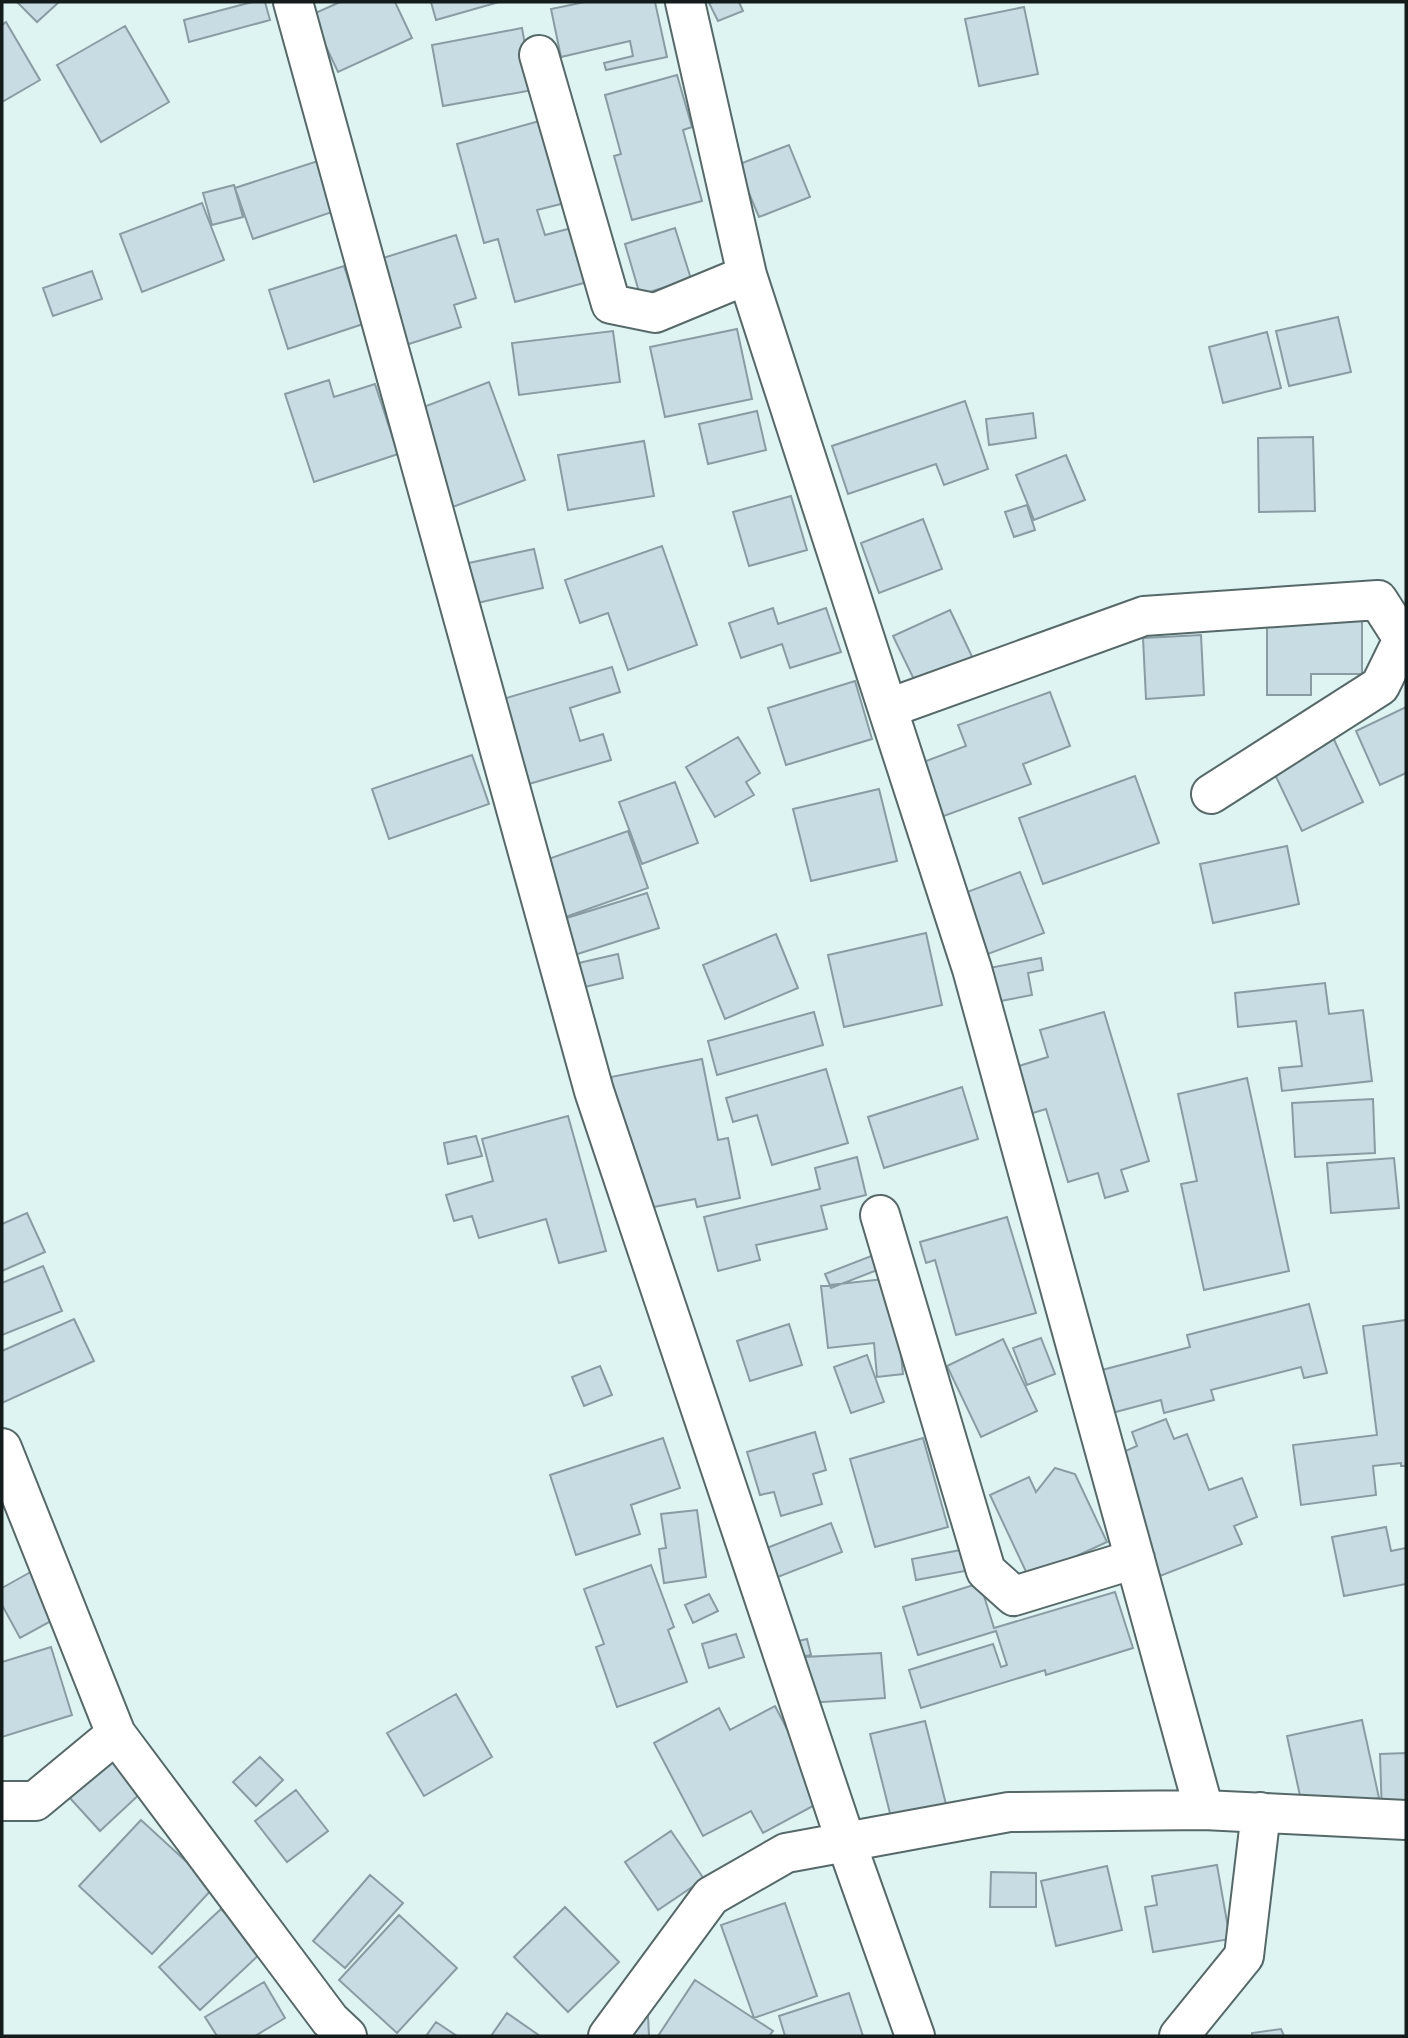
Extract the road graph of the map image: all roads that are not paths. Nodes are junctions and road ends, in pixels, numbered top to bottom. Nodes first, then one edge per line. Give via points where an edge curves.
1 (293, 2) edge
2 (685, 2) edge
3 (538, 55) dead end
4 (747, 275) junction
5 (889, 708) junction
6 (1211, 794) dead end
7 (880, 1215) dead end
8 (2, 1448) edge
9 (1135, 1559) junction
10 (116, 1734) junction
11 (2, 1801) edge
12 (1204, 1810) junction
13 (1261, 1812) junction
14 (1406, 1820) edge
15 (846, 1842) junction
16 (347, 2036) edge
17 (608, 2036) edge
18 (915, 2036) edge
19 (1179, 2036) edge

1 - 15 street via 594,1091
2 - 4 street
3 - 4 street via 611,304 655,313
4 - 5 street
5 - 6 street via 1144,617 1378,600 1403,639 1380,686
5 - 9 street via 972,968
7 - 9 street via 986,1571 1014,1596
8 - 10 street
9 - 12 street
10 - 11 street via 36,1801
10 - 16 street via 330,2020
12 - 13 street
12 - 15 street via 1009,1812
13 - 14 street
13 - 19 street via 1244,1956
15 - 17 street via 786,1853 711,1896
15 - 18 street

